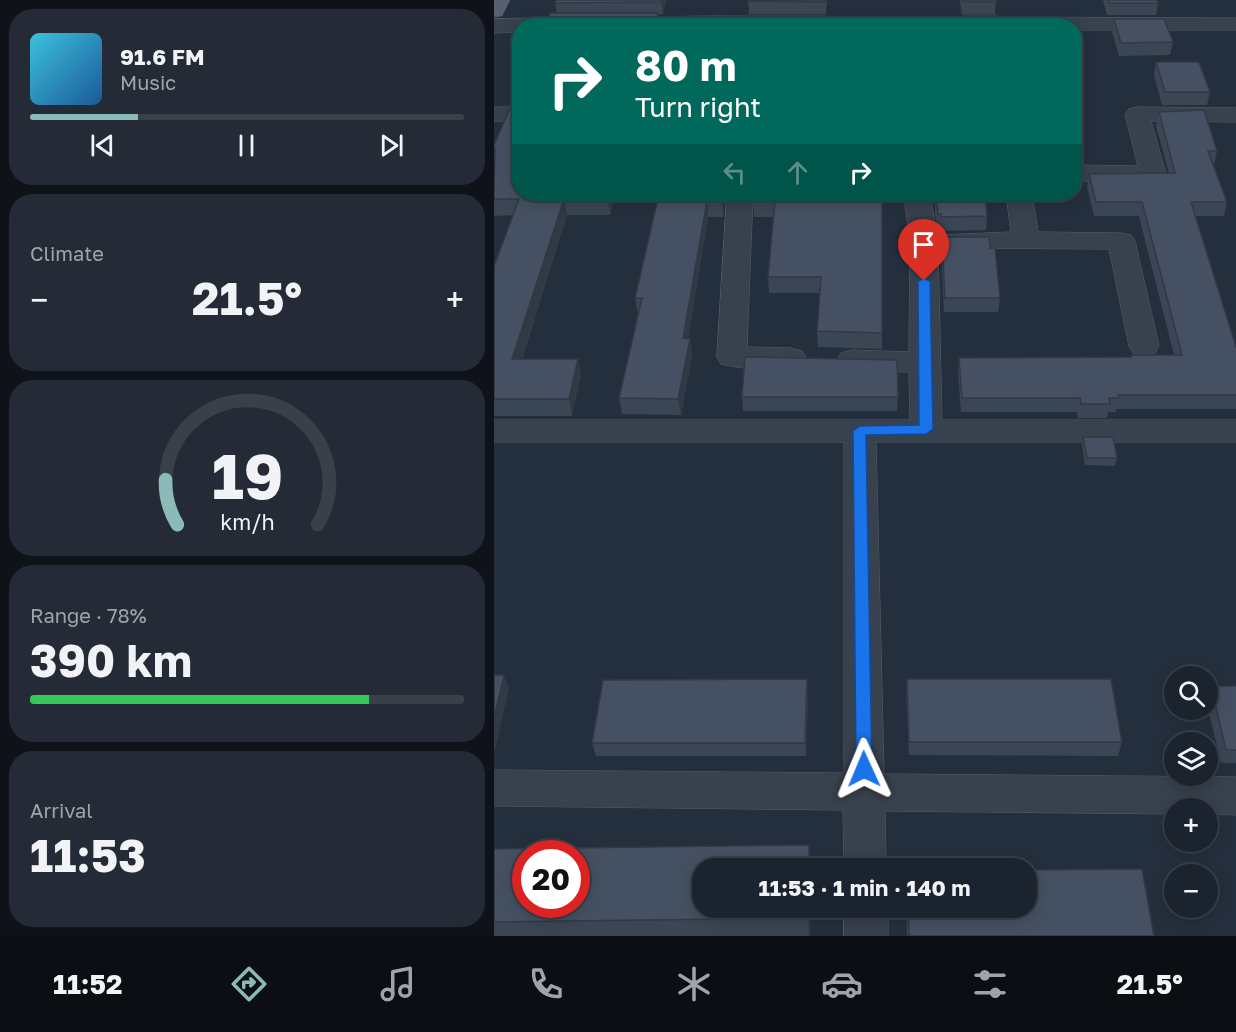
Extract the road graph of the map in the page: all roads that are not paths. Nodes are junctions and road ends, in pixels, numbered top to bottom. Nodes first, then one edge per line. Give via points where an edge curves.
1 (499, 0) edge
2 (720, 0) edge
3 (1218, 0) edge
4 (494, 11) edge
5 (717, 18) edge
6 (494, 26) edge
7 (512, 26) edge
8 (1082, 28) edge
9 (1234, 30) edge
10 (494, 114) edge
11 (512, 114) edge
12 (1236, 115) edge
13 (1082, 173) edge
14 (740, 201) edge
15 (918, 201) edge
16 (1020, 201) edge
17 (1025, 240) junction
18 (924, 241) junction
19 (1144, 346) dead end
20 (924, 362) junction
21 (926, 429) junction
22 (494, 431) edge
23 (860, 431) junction
24 (1236, 431) edge
25 (494, 788) edge
26 (864, 792) junction
27 (1236, 796) edge
28 (865, 858) edge
29 (866, 918) edge
30 (866, 936) edge

1 - 4 main road
2 - 5 street
3 - 9 street
6 - 7 street
8 - 9 street
10 - 11 street
12 - 13 street via 1137,114 1153,174
14 - 20 street via 732,357
15 - 18 street
16 - 17 street
17 - 18 street
17 - 19 street via 1121,241
18 - 20 street
20 - 21 street
21 - 23 street
21 - 24 street
22 - 23 street
23 - 26 street
25 - 26 street
26 - 27 street
26 - 28 street
29 - 30 street

